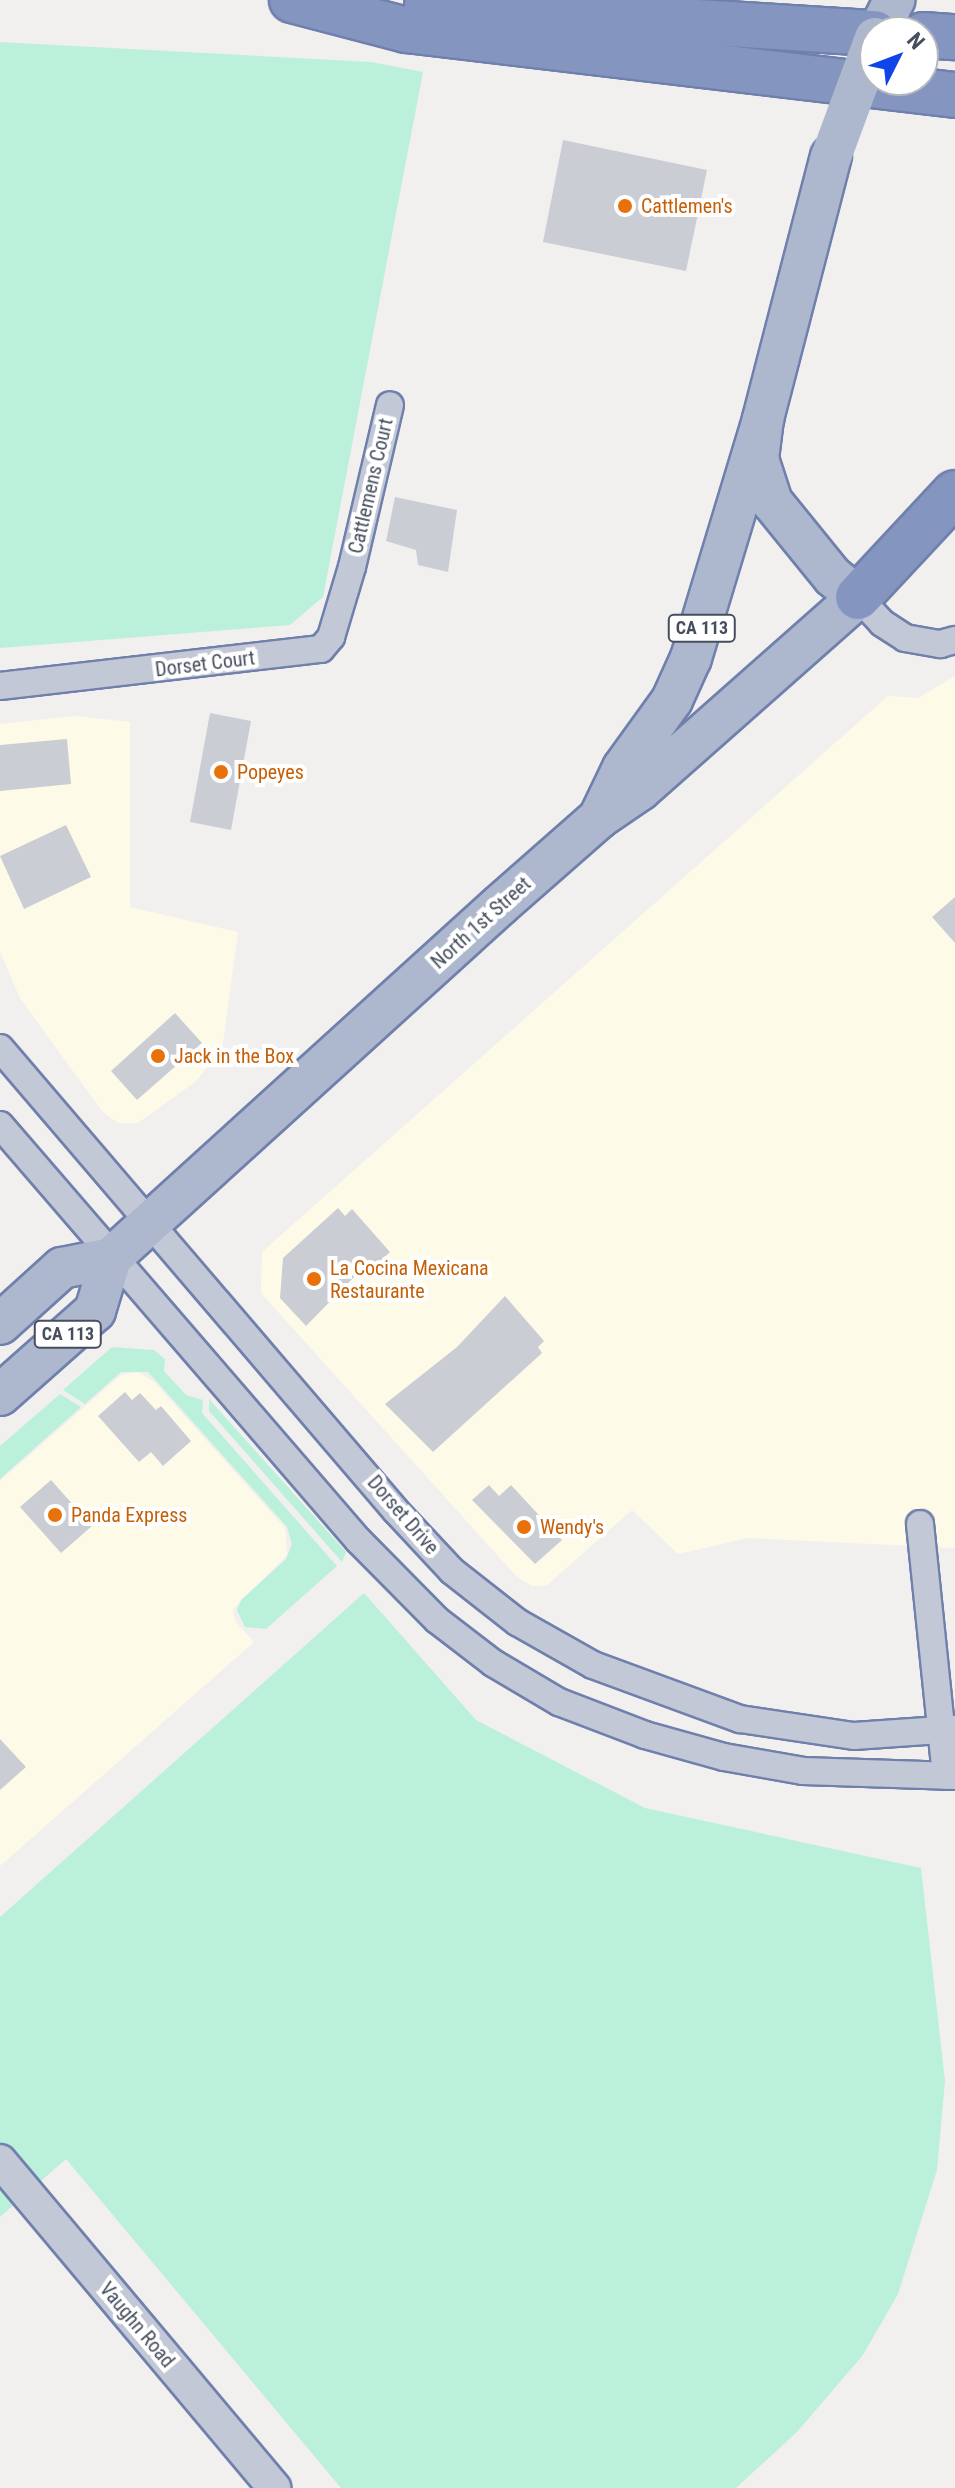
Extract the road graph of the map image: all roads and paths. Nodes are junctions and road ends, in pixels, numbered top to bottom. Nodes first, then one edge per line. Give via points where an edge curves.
1 (292, 0) edge
2 (340, 0) edge
3 (859, 33) edge
4 (859, 80) edge
5 (955, 95) edge
6 (390, 405) dead end
7 (763, 419) junction
8 (955, 493) edge
9 (955, 518) edge
10 (892, 563) junction
11 (352, 567) joint
12 (858, 597) junction
13 (955, 640) edge
14 (0, 686) edge
15 (599, 818) junction
16 (0, 1048) edge
17 (0, 1125) edge
18 (151, 1220) junction
19 (111, 1258) junction
20 (0, 1324) edge
21 (0, 1395) edge
22 (920, 1524) dead end
23 (948, 1730) edge
24 (950, 1776) edge
25 (0, 2161) edge
26 (274, 2488) edge

1 - 5 highway via 406,30
2 - 3 highway
4 - 7 main road, CA 113, bridge via 831,157
6 - 11 street, Cattlemens Court
7 - 12 main road via 758,459 772,502 833,577
7 - 15 main road, CA 113 via 691,658 672,700 623,768
8 - 10 highway
9 - 10 highway, CA 113
10 - 12 highway, CA 113
11 - 14 street, Dorset Court via 331,637 321,649
12 - 13 street via 905,638 940,644
12 - 15 main road, North 1st Street / CA 113 via 640,790
15 - 18 main road, North 1st Street / CA 113
16 - 18 street, Dorset Drive
17 - 19 street
18 - 19 main road, North 1st Street / CA 113
18 - 23 street, Dorset Drive via 396,1511 452,1571 517,1622 593,1665 740,1719 854,1736
19 - 20 main road, CA 113 via 62,1268
19 - 21 main road, North 1st Street / CA 113 via 95,1311
19 - 24 street via 373,1556 437,1620 493,1663 559,1702 645,1735 724,1757 803,1771
22 - 23 street
23 - 24 street
25 - 26 street, Vaughn Road

